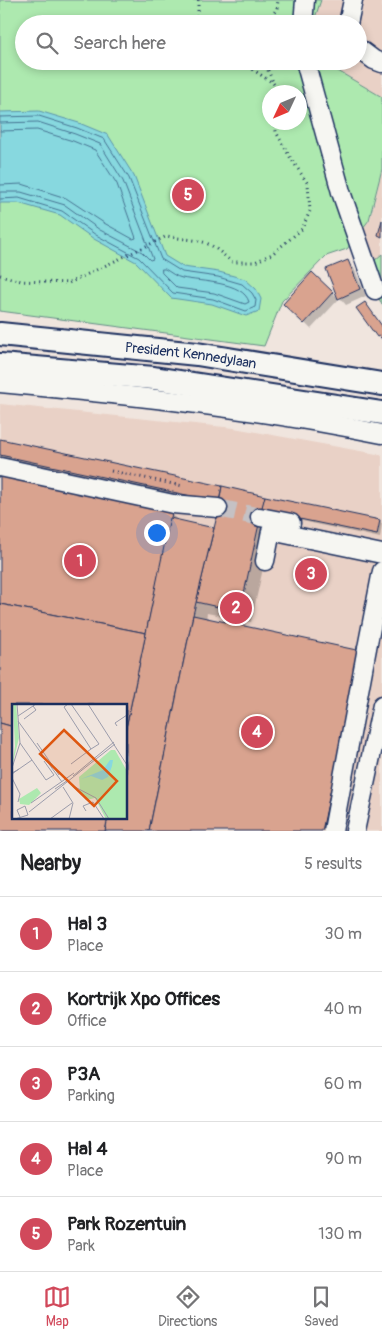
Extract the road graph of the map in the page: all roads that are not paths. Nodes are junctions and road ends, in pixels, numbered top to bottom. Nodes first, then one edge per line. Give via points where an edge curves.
1 (305, 0) edge
2 (353, 0) edge
3 (304, 15) edge
4 (350, 15) edge
5 (367, 55) edge
6 (382, 63) edge
7 (307, 70) edge
8 (375, 290) dead end
9 (0, 334) edge
10 (0, 365) edge
11 (0, 383) edge
12 (382, 384) edge
13 (382, 413) edge
14 (382, 434) edge
15 (0, 466) edge
16 (218, 508) tunnel mouth
17 (260, 517) tunnel mouth
18 (382, 541) edge
19 (382, 554) edge
20 (265, 561) dead end
21 (382, 571) edge
22 (382, 705) edge
23 (331, 789) dead end
24 (363, 796) junction
25 (332, 831) edge
26 (355, 831) edge

1 - 3 lane
2 - 4 lane
5 - 6 lane
7 - 8 lane via 341,192
9 - 12 main road, President Kennedylaan via 197,354
10 - 13 main road, President Kennedylaan via 154,378
11 - 14 lane via 221,406
15 - 16 lane via 173,504
17 - 18 lane
19 - 20 lane via 271,531
21 - 25 lane, bridge
22 - 24 lane
23 - 24 lane
24 - 26 lane

